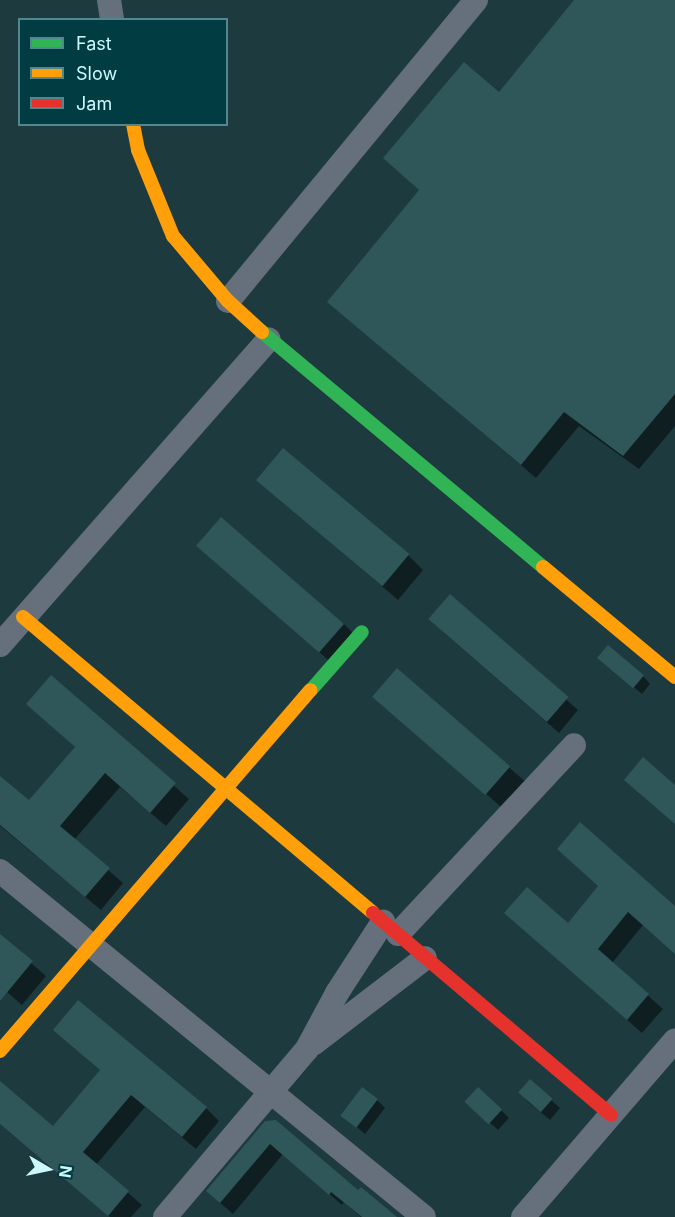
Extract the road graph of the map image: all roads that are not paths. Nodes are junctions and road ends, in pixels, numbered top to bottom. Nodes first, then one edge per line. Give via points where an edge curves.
1 (109, 0) edge
2 (476, 0) edge
3 (112, 18) edge
4 (133, 126) edge
5 (228, 301) junction
6 (268, 339) junction
7 (23, 617) junction
8 (362, 632) dead end
9 (0, 645) edge
10 (675, 677) edge
11 (574, 746) dead end
12 (227, 790) junction
13 (0, 871) edge
14 (390, 928) junction
15 (92, 946) junction
16 (425, 957) junction
17 (675, 1040) edge
18 (307, 1049) junction
19 (0, 1051) edge
20 (270, 1092) junction
21 (611, 1115) junction
22 (165, 1217) edge
23 (424, 1217) edge
24 (523, 1217) edge

1 - 3 street
2 - 5 street
4 - 5 street via 138,150 173,236
5 - 6 street
6 - 7 street
6 - 10 street
7 - 9 street
7 - 12 street
8 - 12 street
11 - 14 street
12 - 14 street
12 - 15 street
13 - 15 street
14 - 16 street
14 - 18 street via 337,993
15 - 19 street
15 - 20 street
16 - 18 street
16 - 21 street
17 - 21 street
18 - 20 street
20 - 22 street
20 - 23 street
21 - 24 street

